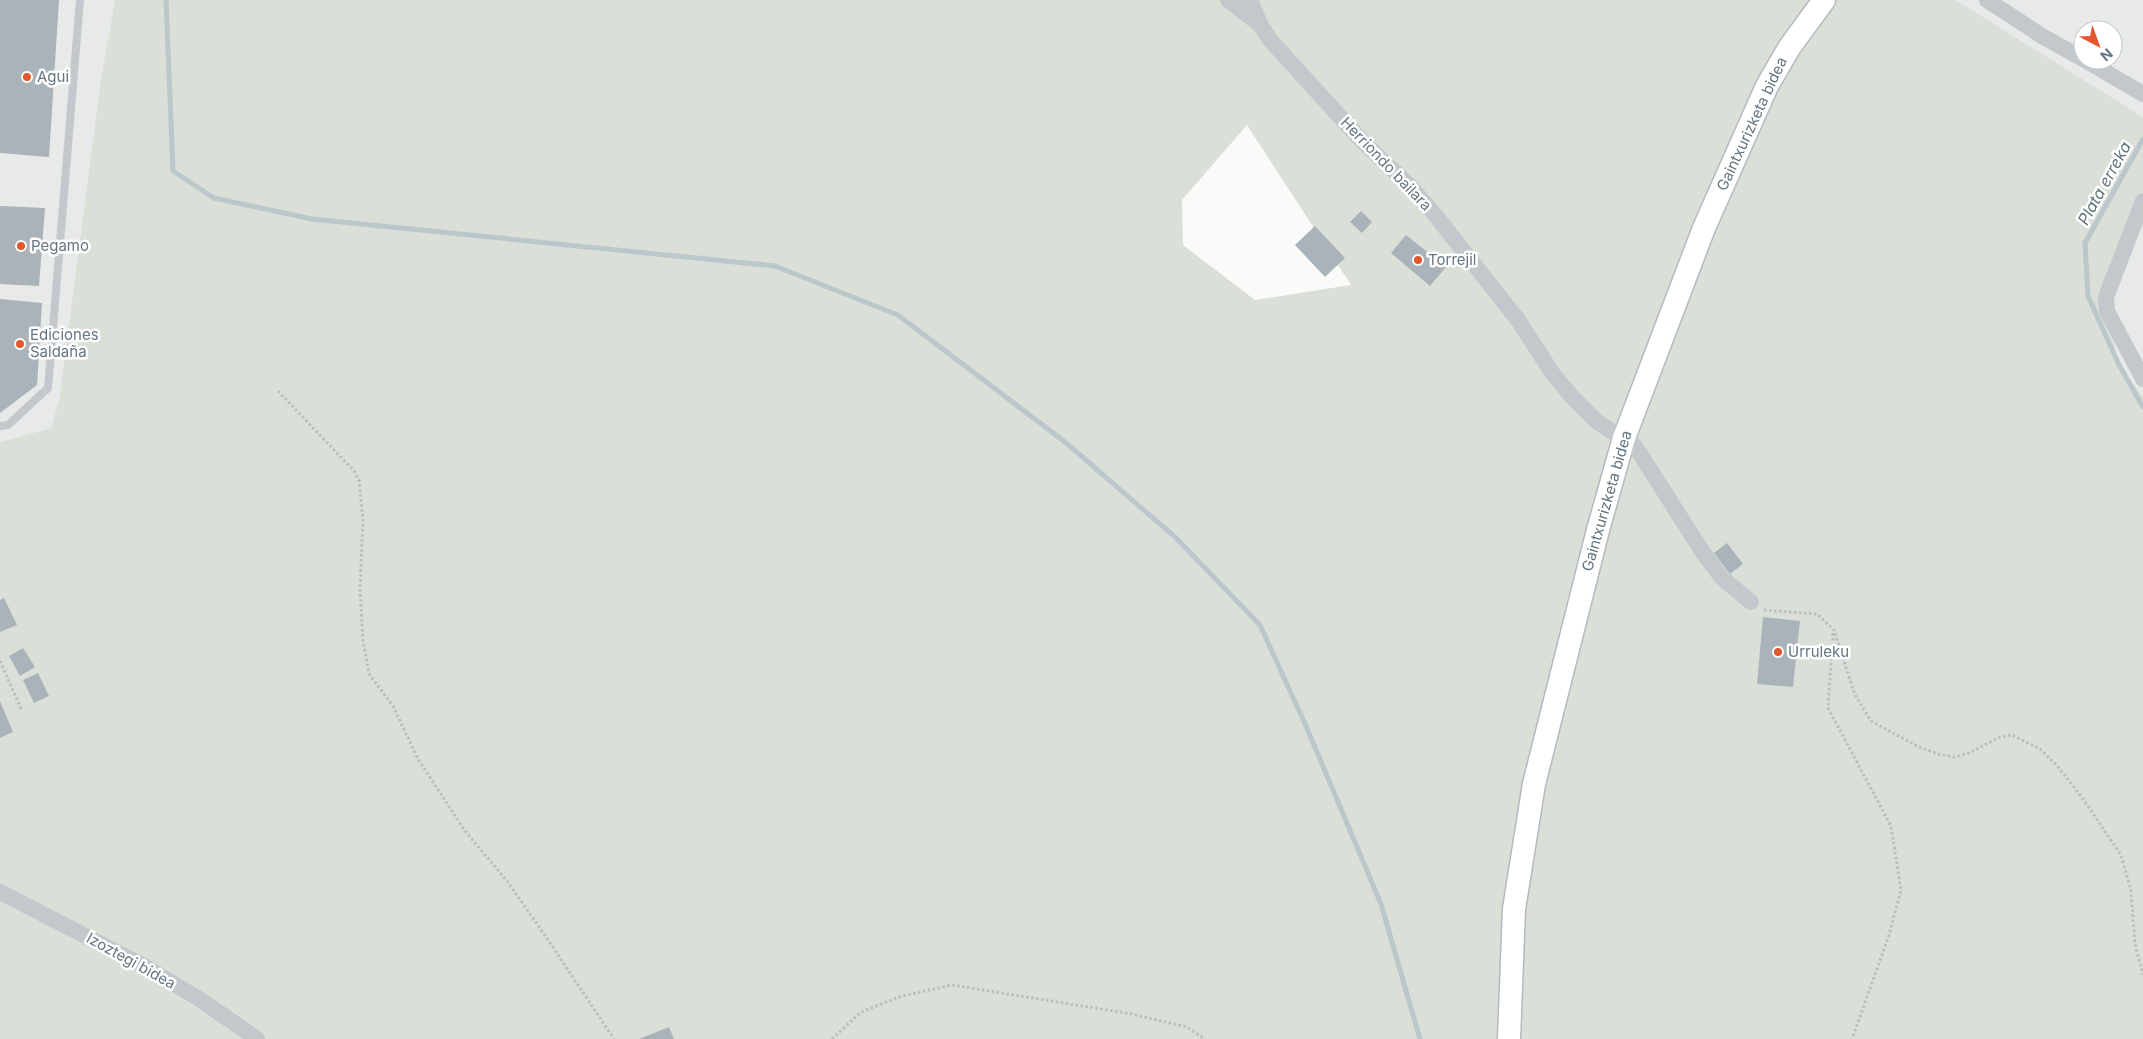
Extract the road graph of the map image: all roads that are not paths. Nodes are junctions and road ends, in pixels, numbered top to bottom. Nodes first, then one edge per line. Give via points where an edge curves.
1 (80, 0) edge
2 (1228, 0) edge
3 (1250, 0) edge
4 (1824, 0) edge
5 (1987, 0) edge
6 (1261, 26) junction
7 (2073, 53) edge
8 (2103, 70) edge
9 (2143, 94) edge
10 (2143, 201) edge
11 (2143, 379) edge
12 (0, 426) edge
13 (1624, 438) junction
14 (1751, 602) road end
15 (0, 892) edge
16 (257, 1039) edge
17 (1510, 1039) edge

1 - 12 lane via 48,388 8,425
2 - 6 street
3 - 6 street, Herriondo bailara
4 - 13 main road, Gaintxurizketa bidea via 1789,48 1767,86 1704,228
5 - 7 street
6 - 13 street, Herriondo bailara via 1363,142 1409,185 1436,216 1518,320 1552,374 1573,398 1596,421
8 - 9 street
10 - 11 street via 2106,297 2107,310
13 - 14 street, Herriondo bailara via 1645,460 1672,507 1722,578
13 - 17 main road, Gaintxurizketa bidea via 1534,784 1514,909
15 - 16 street, Izoztegi bidea via 144,966

